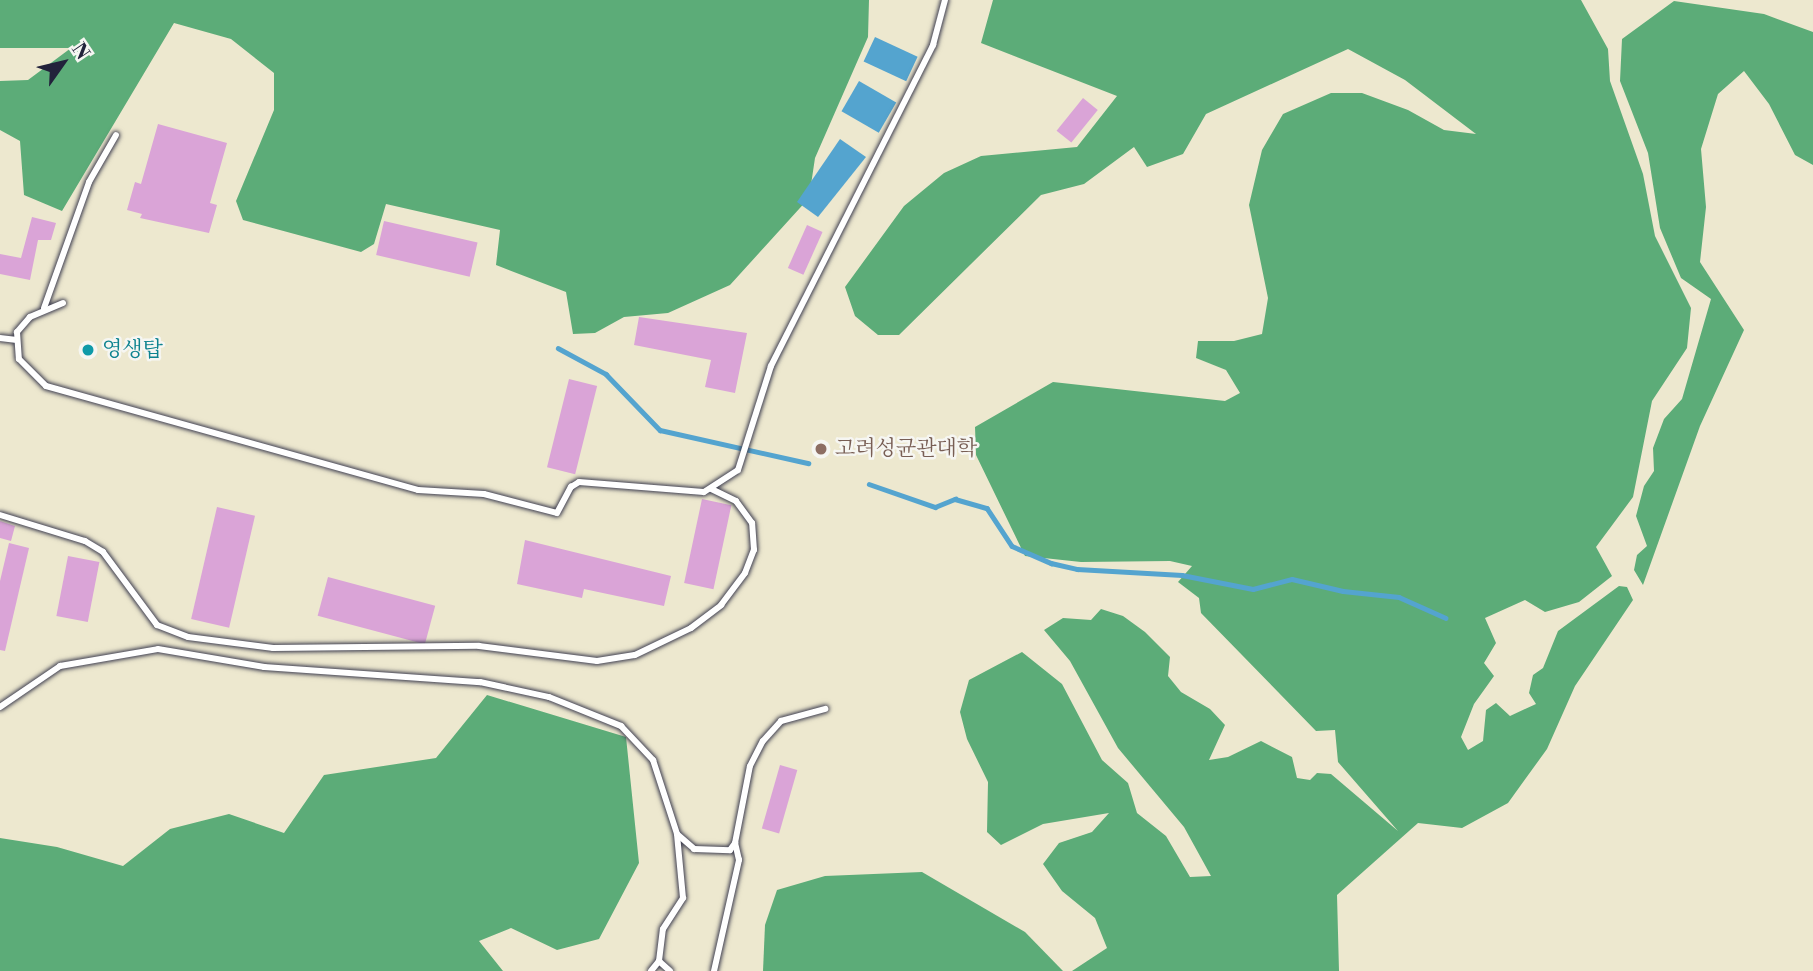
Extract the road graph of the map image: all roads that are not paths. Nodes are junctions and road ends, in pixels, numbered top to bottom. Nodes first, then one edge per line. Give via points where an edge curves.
1 (945, 0) edge
2 (116, 135) dead end
3 (63, 303) dead end
4 (44, 308) junction
5 (0, 338) edge
6 (17, 340) junction
7 (711, 489) junction
8 (0, 515) edge
9 (0, 707) edge
10 (825, 709) dead end
11 (677, 834) junction
12 (735, 843) junction
13 (659, 961) junction
14 (651, 971) edge
15 (670, 971) edge
16 (714, 971) edge

1 - 7 lane via 933,45 771,366 738,470
2 - 4 lane via 89,182
3 - 4 lane
4 - 6 lane via 17,332
5 - 6 lane
6 - 7 lane via 19,359 46,386 418,490 484,494 557,513 571,487 579,482
7 - 8 lane via 736,501 752,523 754,550 746,573 721,606 691,628 635,655 597,661 479,646 273,648 188,637 157,625 103,552 85,541
9 - 11 lane via 60,666 158,649 264,667 480,682 548,697 621,726 653,760
10 - 12 lane via 782,721 763,741 750,766
11 - 12 lane via 694,849 730,850
11 - 13 lane via 683,898 663,929
12 - 16 lane via 739,860
13 - 14 lane
13 - 15 lane

